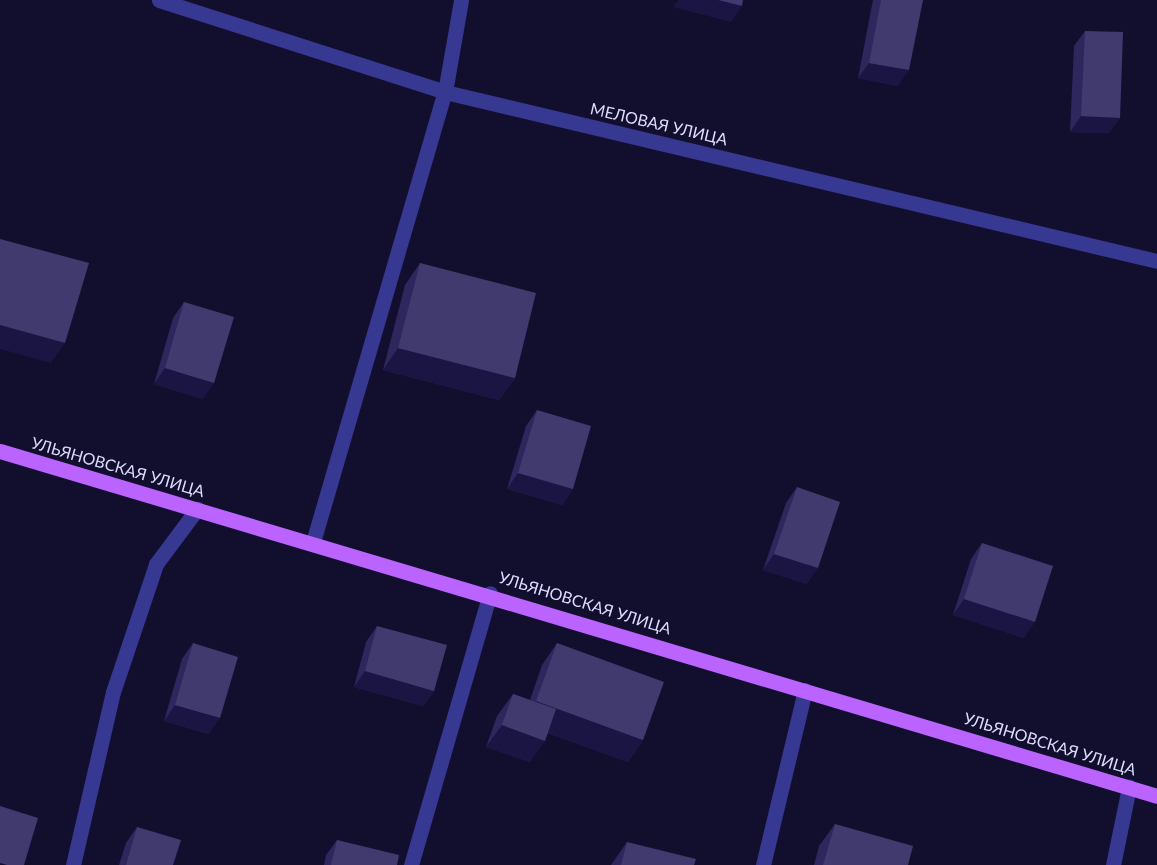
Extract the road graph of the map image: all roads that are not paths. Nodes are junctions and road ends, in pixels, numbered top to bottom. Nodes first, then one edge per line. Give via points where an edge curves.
1 (159, 0) edge
2 (461, 0) edge
3 (445, 92) junction
4 (1157, 261) edge
5 (0, 451) edge
6 (197, 509) junction
7 (313, 542) junction
8 (490, 593) junction
9 (805, 690) junction
10 (1129, 787) junction
11 (1157, 796) edge
12 (73, 865) edge
13 (411, 865) edge
14 (763, 865) edge
15 (1113, 865) edge

1 - 3 street, МЕЛОВАЯ УЛИЦА
2 - 3 street
3 - 4 street, МЕЛОВАЯ УЛИЦА
3 - 7 street
5 - 6 main road, УЛЬЯНОВСКАЯ УЛИЦА
6 - 7 main road, УЛЬЯНОВСКАЯ УЛИЦА
6 - 12 street via 156,564 113,692
7 - 8 main road, УЛЬЯНОВСКАЯ УЛИЦА
8 - 9 main road, УЛЬЯНОВСКАЯ УЛИЦА
8 - 13 street
9 - 10 main road, УЛЬЯНОВСКАЯ УЛИЦА
9 - 14 street
10 - 11 main road, УЛЬЯНОВСКАЯ УЛИЦА
10 - 15 street

